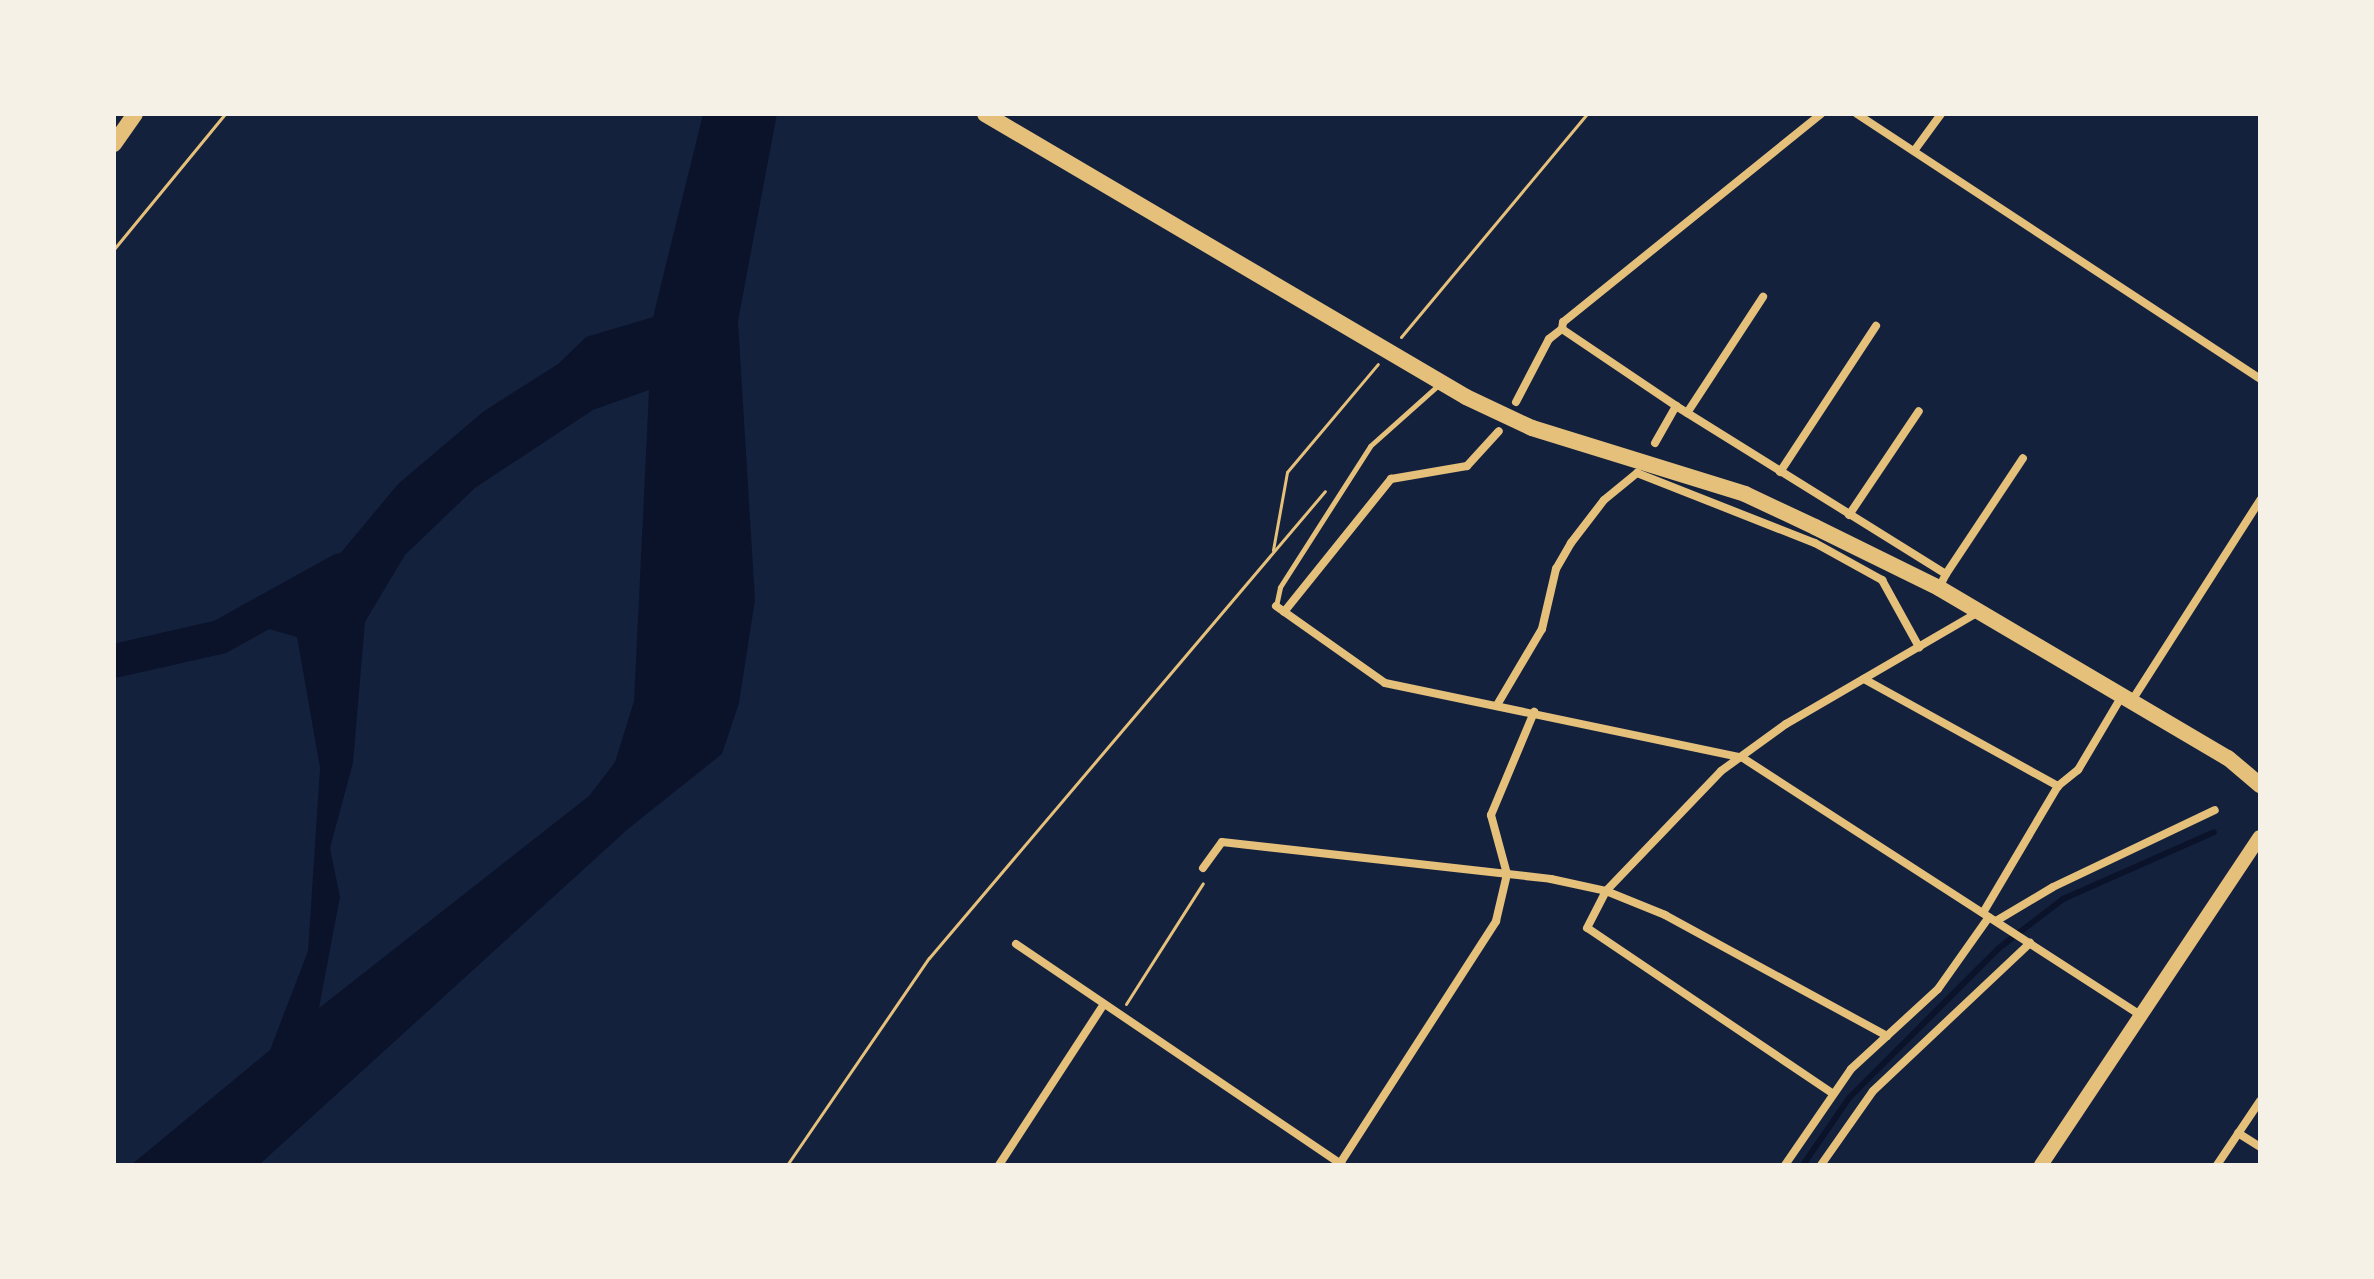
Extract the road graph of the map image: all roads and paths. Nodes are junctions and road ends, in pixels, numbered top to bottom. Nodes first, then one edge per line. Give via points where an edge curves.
1 (135, 114) edge
2 (225, 114) edge
3 (985, 114) edge
4 (1587, 114) edge
5 (1821, 114) edge
6 (1857, 114) edge
7 (1941, 114) edge
8 (114, 144) edge
9 (1914, 151) junction
10 (114, 249) edge
11 (1763, 297) dead end
12 (1876, 326) dead end
13 (1562, 329) junction
14 (1400, 339) dead end
15 (1379, 362) dead end
16 (1433, 378) junction
17 (2260, 379) edge
18 (1516, 402) dead end
19 (1676, 406) junction
20 (1919, 411) dead end
21 (1687, 413) junction
22 (1499, 431) dead end
23 (1655, 443) dead end
24 (2023, 458) dead end
25 (1780, 472) junction
26 (1332, 482) dead end
27 (2260, 500) edge
28 (1849, 515) junction
29 (1273, 554) junction
30 (1942, 581) junction
31 (1280, 609) junction
32 (1977, 613) junction
33 (1919, 647) junction
34 (1864, 679) junction
35 (2127, 699) junction
36 (1497, 705) junction
37 (1534, 712) junction
38 (1743, 758) junction
39 (2260, 785) edge
40 (2058, 786) junction
41 (2215, 810) dead end
42 (2260, 837) edge
43 (1203, 868) joint
44 (1507, 874) junction
45 (1606, 891) junction
46 (1993, 919) junction
47 (2026, 941) junction
48 (1016, 944) dead end
49 (1104, 1004) junction
50 (1120, 1014) junction
51 (2140, 1015) junction
52 (1887, 1036) junction
53 (1832, 1093) junction
54 (2260, 1101) edge
55 (2238, 1133) junction
56 (2260, 1147) edge
57 (787, 1165) edge
58 (999, 1165) edge
59 (1341, 1165) edge
60 (1785, 1165) edge
61 (1821, 1165) edge
62 (2041, 1165) edge
63 (2217, 1165) edge

1 - 8 main road
2 - 10 path
3 - 16 main road
4 - 14 path
5 - 13 street via 1563,322
6 - 9 street
7 - 9 street
9 - 17 street
11 - 21 street
12 - 25 street
13 - 18 street via 1549,339
13 - 19 street
15 - 29 path via 1287,472
16 - 30 main road via 1532,428 1745,494
16 - 31 lane via 1370,446 1280,587
19 - 21 street
19 - 23 street
20 - 28 street
21 - 25 street
22 - 31 street via 1467,466 1391,479
24 - 30 street
25 - 28 street
26 - 29 path
27 - 35 street
28 - 30 street
29 - 57 path via 929,958
30 - 32 main road
31 - 36 street via 1385,683
32 - 33 street
32 - 35 main road
33 - 34 street
33 - 36 street via 1882,580 1815,543 1637,473 1604,500 1571,543 1556,569 1542,629
34 - 38 street via 1786,724
34 - 40 street
35 - 39 main road via 2228,758
35 - 40 street via 2078,770
36 - 37 street
37 - 38 street
37 - 44 street via 1491,815
38 - 45 street via 1721,771
38 - 46 street
40 - 46 street
41 - 46 street
42 - 51 main road
43 - 44 street via 1222,842
43 - 50 path via 1207,877
44 - 45 street
44 - 59 street via 1496,921 1478,955
45 - 52 street via 1665,915
45 - 53 street via 1587,928
46 - 47 street
46 - 52 street via 1938,989
47 - 51 street
47 - 61 street via 1873,1091
48 - 49 street
49 - 50 street
49 - 58 street
50 - 59 street
51 - 62 main road
52 - 53 street
53 - 60 street
54 - 55 street
55 - 56 street
55 - 63 street

